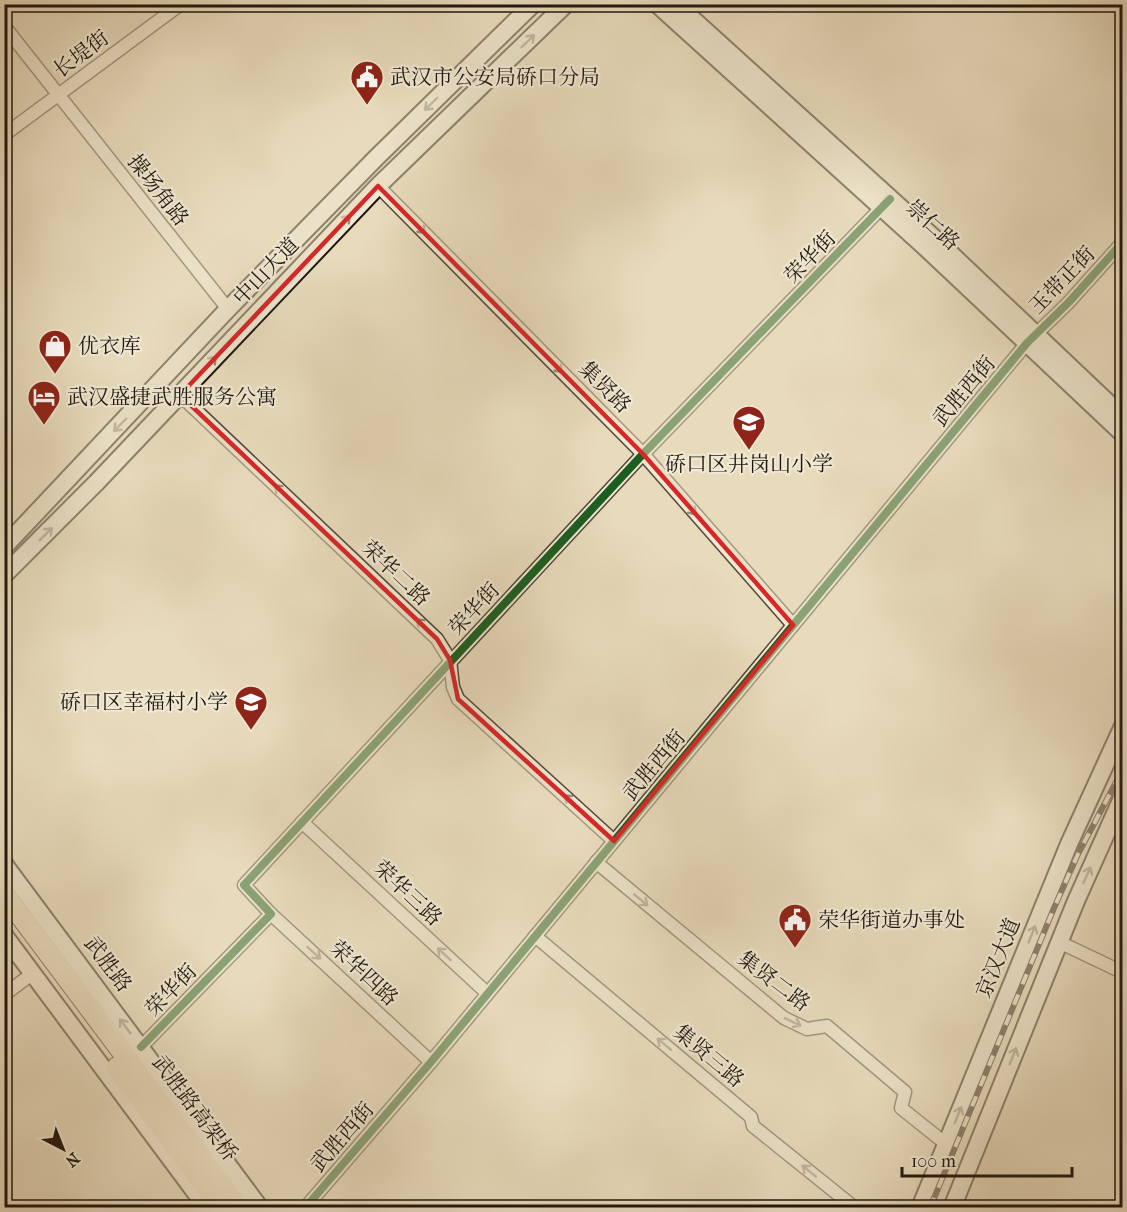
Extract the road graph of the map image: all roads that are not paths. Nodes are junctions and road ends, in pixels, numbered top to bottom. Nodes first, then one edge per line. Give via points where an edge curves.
1 (181, 4) edge
2 (533, 4) edge
3 (566, 4) edge
4 (657, 4) edge
5 (675, 4) edge
6 (4, 27) edge
7 (58, 95) junction
8 (4, 135) edge
9 (378, 186) junction
10 (886, 204) junction
11 (1122, 243) edge
12 (228, 309) junction
13 (1031, 338) junction
14 (180, 395) junction
15 (1122, 416) edge
16 (1122, 433) edge
17 (643, 454) junction
18 (4, 547) edge
19 (4, 575) edge
20 (793, 625) junction
21 (450, 660) junction
22 (1122, 728) edge
23 (1122, 798) edge
24 (302, 822) junction
25 (614, 841) junction
26 (596, 862) junction
27 (4, 864) edge
28 (4, 894) edge
29 (271, 914) junction
30 (4, 916) edge
31 (4, 935) edge
32 (535, 936) junction
33 (1059, 942) junction
34 (1122, 972) edge
35 (33, 973) junction
36 (487, 993) junction
37 (4, 995) edge
38 (141, 1047) junction
39 (431, 1062) junction
40 (946, 1144) junction
41 (207, 1208) edge
42 (221, 1208) edge
43 (238, 1208) edge
44 (260, 1208) edge
45 (305, 1208) edge
46 (855, 1208) edge
47 (920, 1208) edge
48 (952, 1208) edge

1 - 7 street, 长堤街
2 -> 12 main road, 中山大道
9 -> 3 main road, 中山大道
4 - 10 main road, 崇仁路
5 - 10 main road, 崇仁路
6 - 7 street, 操场角路
7 - 8 street, 长堤街
7 - 12 street, 操场角路
14 -> 9 main road, 中山大道
9 -> 17 street, 集贤路
10 - 13 main road, 崇仁路
10 - 17 street, 荣华街
11 - 13 street, 玉带正街
12 -> 18 main road, 中山大道
13 - 15 main road, 崇仁路
13 - 16 main road, 崇仁路
13 - 20 street, 武胜西街
19 -> 14 main road, 中山大道
21 -> 14 street, 荣华二路 via 437,639
17 -> 20 street, 集贤路
17 - 21 street, 荣华街
20 - 25 street, 武胜西街
21 - 24 street, 荣华街
25 -> 21 street, 荣华二路 via 458,699
40 -> 22 main road, 京汉大道 via 1069,844
33 -> 23 main road
24 - 29 street, 荣华街 via 244,885
36 -> 24 street, 荣华三路
25 - 26 street, 武胜西街
26 - 32 street, 武胜西街
26 -> 40 street, 集贤二路 via 784,1018 807,1029 827,1026 905,1092 902,1108
38 -> 27 main road, 武胜路
28 - 43 main road, 武胜路高架桥
29 - 38 street, 荣华街
29 -> 39 street, 荣华四路
30 - 42 main road, 武胜路高架桥
31 - 35 main road
32 - 36 street, 武胜西街
46 -> 32 street, 集贤三路 via 753,1126 751,1116
33 - 34 street
48 -> 33 main road
35 - 37 street
35 - 41 main road
36 - 39 street, 武胜西街
38 - 44 main road, 武胜路
39 - 45 street, 武胜西街
40 - 47 main road, 京汉大道

